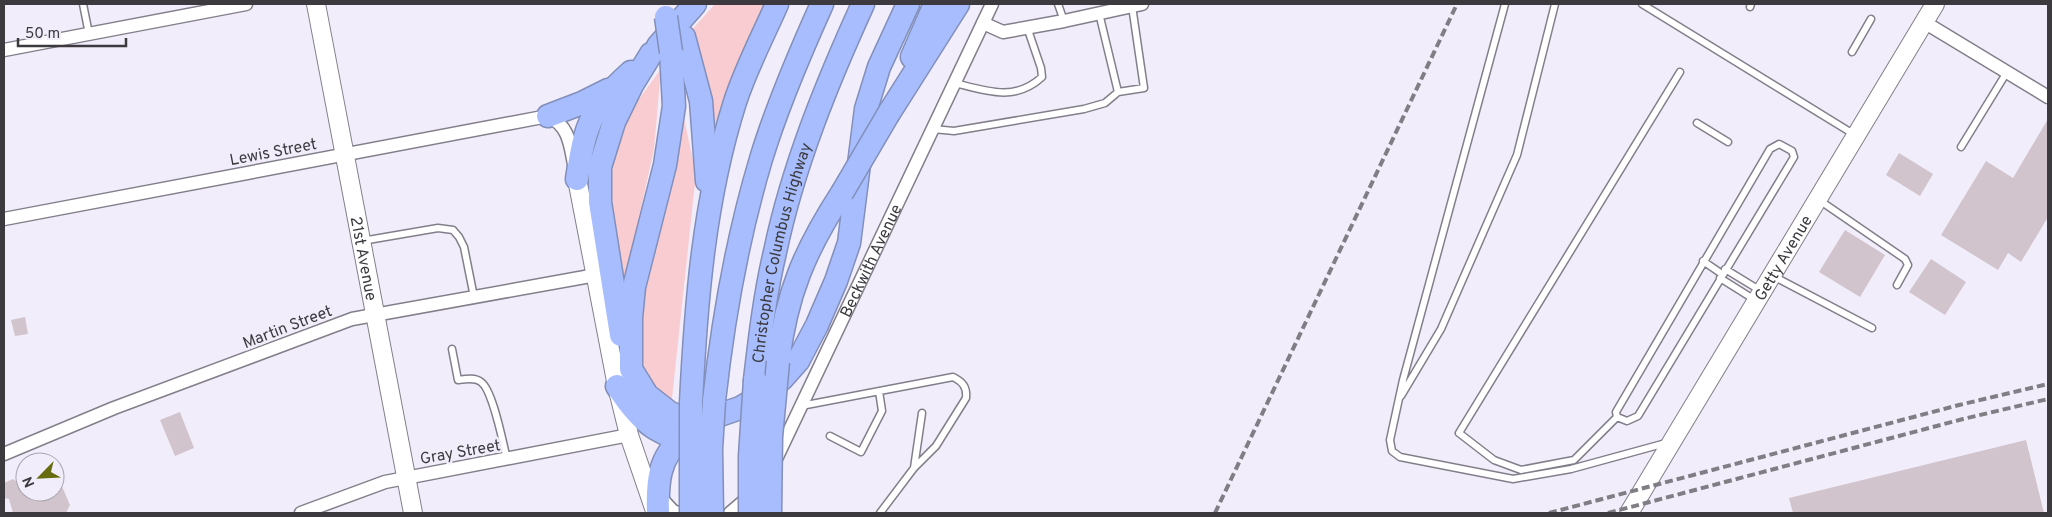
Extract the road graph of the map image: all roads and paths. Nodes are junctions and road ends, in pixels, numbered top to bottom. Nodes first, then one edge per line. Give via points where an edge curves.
1 (83, 4) edge
2 (246, 4) edge
3 (316, 4) edge
4 (695, 4) edge
5 (777, 4) edge
6 (822, 4) edge
7 (863, 4) edge
8 (908, 4) edge
9 (935, 4) edge
10 (958, 4) edge
11 (992, 4) edge
12 (1058, 4) edge
13 (1505, 4) edge
14 (1556, 4) edge
15 (1642, 4) edge
16 (1935, 4) edge
17 (1137, 5) edge
18 (668, 8) edge
19 (1099, 13) junction
20 (1871, 19) dead end
21 (1064, 21) junction
22 (983, 22) junction
23 (1924, 22) junction
24 (1027, 27) junction
25 (89, 34) junction
26 (669, 48) junction
27 (4, 50) edge
28 (1852, 52) dead end
29 (1680, 72) dead end
30 (2007, 72) junction
31 (955, 83) junction
32 (617, 85) junction
33 (1118, 92) junction
34 (2048, 97) edge
35 (889, 113) junction
36 (548, 116) junction
37 (1697, 123) dead end
38 (933, 129) junction
39 (1856, 136) junction
40 (1728, 142) dead end
41 (1961, 147) dead end
42 (344, 153) junction
43 (577, 179) junction
44 (1818, 199) junction
45 (4, 219) edge
46 (706, 221) junction
47 (361, 241) junction
48 (1703, 261) junction
49 (1723, 274) junction
50 (596, 275) junction
51 (1772, 276) junction
52 (1897, 285) dead end
53 (1760, 296) junction
54 (474, 297) junction
55 (375, 314) junction
56 (1872, 328) dead end
57 (806, 348) junction
58 (452, 349) dead end
59 (624, 377) junction
60 (879, 391) junction
61 (1397, 403) junction
62 (802, 406) junction
63 (922, 414) dead end
64 (1616, 417) junction
65 (629, 435) junction
66 (830, 436) dead end
67 (684, 437) junction
68 (1672, 442) junction
69 (4, 454) edge
70 (506, 459) junction
71 (914, 468) junction
72 (406, 477) junction
73 (760, 487) junction
74 (657, 507) edge
75 (301, 513) edge
76 (413, 513) edge
77 (678, 513) edge
78 (691, 513) edge
79 (712, 513) edge
80 (730, 513) edge
81 (746, 513) edge
82 (750, 513) edge
83 (770, 513) edge
84 (880, 513) edge
85 (1629, 513) edge

1 - 25 lane
2 - 25 street
3 - 42 street, 21st Avenue
4 - 26 highway
5 - 46 highway via 736,100 724,137
6 - 79 highway, bridge via 777,112 747,206 735,257 714,401
7 - 82 highway, Christopher Columbus Highway, bridge via 822,100 788,199 775,251 765,299 755,380
8 - 57 highway via 879,67 866,109 849,243
9 - 35 highway
10 - 35 highway
11 - 22 street, Beckwith Avenue
12 - 21 lane
13 - 61 lane
14 - 61 lane via 1517,155 1441,329
15 - 39 lane
16 - 23 street, Getty Avenue
17 - 19 street
17 - 33 lane via 1144,88
18 - 26 highway, bridge
19 - 21 street
19 - 33 lane
20 - 28 lane
21 - 24 street
22 - 24 street via 1003,32
22 - 31 street, Beckwith Avenue
23 - 30 street
23 - 39 street, Getty Avenue
24 - 31 lane via 1041,68 1042,77 1035,83 1000,94
25 - 27 street
26 - 32 highway
26 - 46 highway via 701,100 706,151
26 - 59 highway via 674,106 666,165 634,287
26 - 59 highway via 632,85 614,122 604,152 599,183 621,334
29 - 64 lane via 1459,433 1494,460 1521,470 1574,460
30 - 34 street
30 - 41 lane
31 - 38 street, Beckwith Avenue
32 - 36 highway
32 - 43 highway via 597,109 586,130
33 - 38 lane via 1105,103 1084,110 954,131
35 - 83 highway, bridge via 814,238 794,283 778,362 771,437
36 - 42 street, Lewis Street
36 - 43 street via 565,129
37 - 40 lane
38 - 62 street, Beckwith Avenue
39 - 44 street, Getty Avenue
42 - 45 street, Lewis Street
42 - 47 street, 21st Avenue
43 - 50 street
44 - 51 street, Getty Avenue
44 - 52 lane via 1905,259 1908,265
46 - 78 highway, bridge via 690,403
47 - 54 lane via 438,228 453,230 464,247
47 - 55 street, 21st Avenue
48 - 49 lane
48 - 49 lane via 1770,149 1779,144 1792,151 1794,157
48 - 64 lane
49 - 53 lane
49 - 53 lane
49 - 64 lane via 1638,416 1627,421
50 - 54 street, Martin Street
50 - 59 street
51 - 53 street, Getty Avenue
51 - 56 lane
53 - 68 street, Getty Avenue
54 - 55 street, Martin Street
55 - 69 street, Martin Street via 352,319 114,408
55 - 72 street, 21st Avenue
57 - 59 highway via 790,371 772,388 740,408 714,417 682,417 670,413
57 - 67 highway via 794,379 778,402 741,424 705,436
58 - 70 lane via 458,380 477,380 485,387 496,413
59 - 65 street
59 - 67 highway via 626,400 648,424 665,435
60 - 62 lane
60 - 66 lane via 882,411 861,452
60 - 71 lane via 954,377 962,381 966,398 936,446
61 - 68 lane via 1390,440 1392,451 1400,457 1513,479 1570,469
62 - 73 street, Beckwith Avenue
63 - 71 lane
65 - 70 street, Gray Street
65 - 74 street
67 - 74 highway via 664,459
68 - 85 street, Getty Avenue
70 - 72 street, Gray Street
71 - 84 lane
72 - 75 street, Gray Street
72 - 76 street, 21st Avenue
73 - 80 street
73 - 81 street, Beckwith Avenue
74 - 77 street

